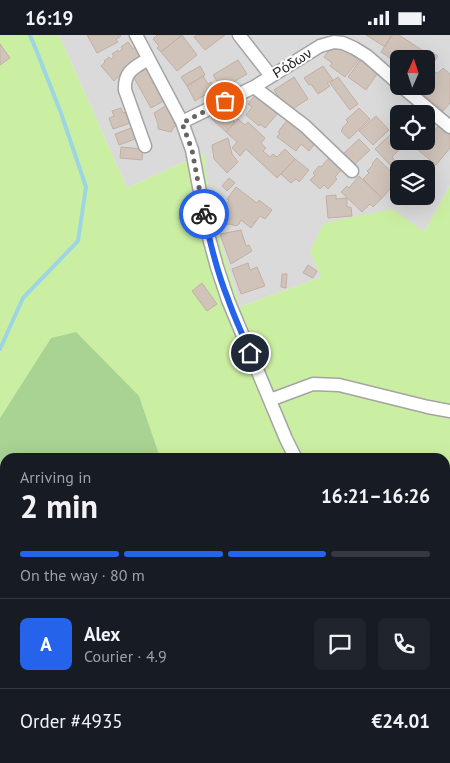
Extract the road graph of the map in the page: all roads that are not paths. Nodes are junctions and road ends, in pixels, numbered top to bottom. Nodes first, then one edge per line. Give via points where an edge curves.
1 (136, 35) edge
2 (239, 35) edge
3 (148, 59) junction
4 (271, 76) junction
5 (390, 76) edge
6 (254, 87) junction
7 (412, 95) edge
8 (182, 123) junction
9 (450, 127) edge
10 (146, 146) dead end
11 (352, 171) dead end
12 (270, 400) junction
13 (450, 411) edge
14 (294, 453) edge

1 - 3 street
2 - 4 street
3 - 8 street
3 - 10 street via 130,71 124,85
4 - 5 street, Ρόδων via 320,46 334,42 354,48
4 - 6 street, Ρόδων
6 - 8 street, Ρόδων
6 - 11 street via 304,126
7 - 9 street, Ρόδων
8 - 12 street via 192,150 217,267
12 - 13 street via 313,384 339,385
12 - 14 street

